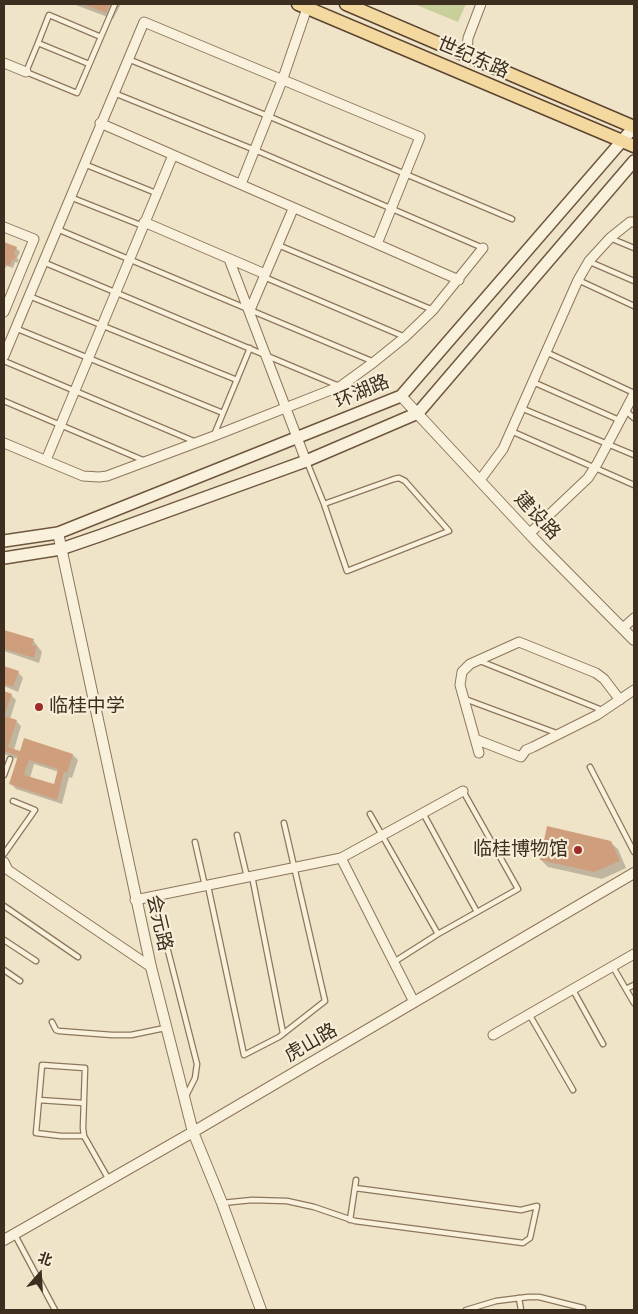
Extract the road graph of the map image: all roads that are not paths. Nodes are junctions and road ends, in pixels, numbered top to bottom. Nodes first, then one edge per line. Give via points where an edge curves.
1 (115, 4) edge
2 (346, 4) edge
3 (481, 4) edge
4 (303, 6) edge
5 (362, 7) edge
6 (101, 37) junction
7 (38, 43) junction
8 (467, 56) junction
9 (128, 59) junction
10 (4, 63) edge
11 (89, 64) junction
12 (26, 72) junction
13 (282, 81) junction
14 (114, 93) junction
15 (268, 116) junction
16 (100, 123) junction
17 (634, 127) edge
18 (622, 141) junction
19 (634, 146) edge
20 (255, 150) junction
21 (173, 155) junction
22 (634, 161) edge
23 (84, 164) junction
24 (405, 174) junction
25 (241, 184) junction
26 (156, 193) junction
27 (70, 197) junction
28 (392, 208) junction
29 (293, 209) junction
30 (512, 220) dead end
31 (634, 222) edge
32 (143, 224) junction
33 (4, 227) edge
34 (57, 229) junction
35 (610, 238) junction
36 (377, 244) junction
37 (278, 245) junction
38 (483, 248) joint
39 (634, 248) edge
40 (129, 259) junction
41 (230, 259) junction
42 (589, 261) junction
43 (43, 262) junction
44 (264, 276) junction
45 (458, 280) junction
46 (578, 280) junction
47 (634, 281) edge
48 (115, 292) junction
49 (29, 296) junction
50 (634, 306) edge
51 (250, 310) junction
52 (432, 310) junction
53 (4, 312) edge
54 (101, 326) junction
55 (15, 328) junction
56 (405, 337) junction
57 (250, 348) junction
58 (546, 352) junction
59 (267, 355) junction
60 (4, 356) edge
61 (88, 358) junction
62 (4, 361) edge
63 (374, 362) junction
64 (237, 380) junction
65 (532, 382) junction
66 (341, 386) junction
67 (75, 390) junction
68 (634, 393) edge
69 (401, 396) junction
70 (4, 402) edge
71 (286, 407) junction
72 (521, 408) junction
73 (626, 411) junction
74 (222, 413) junction
75 (418, 413) junction
76 (634, 418) edge
77 (621, 421) junction
78 (61, 424) junction
79 (511, 431) junction
80 (214, 436) junction
81 (298, 437) junction
82 (197, 442) junction
83 (4, 443) edge
84 (608, 444) junction
85 (634, 455) edge
86 (46, 460) junction
87 (146, 461) junction
88 (306, 461) junction
89 (595, 468) junction
90 (480, 480) junction
91 (634, 485) edge
92 (324, 504) junction
93 (58, 533) junction
94 (529, 534) junction
95 (4, 541) edge
96 (61, 549) junction
97 (4, 558) edge
98 (634, 618) edge
99 (622, 628) junction
100 (634, 640) edge
101 (480, 661) junction
102 (634, 690) edge
103 (464, 699) junction
104 (620, 700) junction
105 (603, 711) junction
106 (560, 734) junction
107 (475, 739) junction
108 (479, 753) dead end
109 (10, 759) dead end
110 (590, 768) dead end
111 (4, 775) edge
112 (463, 791) joint
113 (13, 801) dead end
114 (423, 813) junction
115 (370, 814) dead end
116 (284, 823) dead end
117 (237, 835) dead end
118 (382, 835) junction
119 (195, 842) dead end
120 (634, 852) edge
121 (4, 854) edge
122 (341, 858) junction
123 (293, 868) junction
124 (5, 869) edge
125 (633, 876) edge
126 (249, 877) junction
127 (206, 886) junction
128 (154, 896) junction
129 (136, 900) junction
130 (4, 906) edge
131 (477, 912) junction
132 (438, 934) junction
133 (4, 940) edge
134 (634, 954) edge
135 (78, 957) dead end
136 (36, 961) dead end
137 (394, 962) junction
138 (612, 966) junction
139 (151, 967) junction
140 (4, 970) edge
141 (20, 981) dead end
142 (634, 985) edge
143 (626, 989) junction
144 (572, 990) junction
145 (414, 1002) junction
146 (634, 1003) edge
147 (529, 1014) junction
148 (52, 1022) dead end
149 (167, 1027) junction
150 (283, 1033) junction
151 (494, 1035) dead end
152 (603, 1044) dead end
153 (573, 1090) dead end
154 (185, 1099) junction
155 (39, 1100) junction
156 (84, 1103) junction
157 (193, 1132) junction
158 (84, 1136) junction
159 (109, 1180) junction
160 (356, 1180) dead end
161 (355, 1188) junction
162 (222, 1203) junction
163 (350, 1220) junction
164 (15, 1234) junction
165 (4, 1240) edge
166 (519, 1298) junction
167 (584, 1308) dead end
168 (55, 1310) edge
169 (261, 1310) edge
170 (466, 1310) edge
171 (521, 1310) edge

1 - 6 lane
2 - 5 main road, 世纪东路
3 - 8 street via 468,38
4 - 13 street
4 - 18 main road, 世纪东路
5 - 8 main road, 世纪东路
6 - 7 lane via 49,15
6 - 11 lane
7 - 11 lane
7 - 12 lane
8 - 17 main road, 世纪东路
9 - 13 street via 144,22
9 - 14 street
9 - 15 lane
10 - 12 street
11 - 12 lane via 77,93
13 - 15 street
13 - 24 street via 420,137
14 - 16 street
14 - 20 lane
15 - 20 street
15 - 24 lane
16 - 21 street
16 - 23 street
17 - 18 main road, 环湖路
18 - 19 main road, 世纪东路
18 - 69 main road, 环湖路
20 - 25 street
20 - 28 lane
21 - 25 street
21 - 26 street
22 - 75 main road
23 - 26 lane
23 - 27 street
24 - 28 street
24 - 30 lane
25 - 29 street
26 - 32 street
27 - 32 lane
27 - 34 street
28 - 36 street
28 - 38 lane
29 - 36 street
29 - 37 street
31 - 35 street
32 - 40 street
32 - 41 street
33 - 53 street via 34,239
34 - 40 lane
34 - 43 street
35 - 39 lane
35 - 42 street
36 - 45 street
37 - 44 street
37 - 52 lane
38 - 45 street
40 - 48 street
40 - 51 lane
41 - 44 street
41 - 51 street
42 - 46 street
42 - 47 lane
43 - 48 lane
43 - 49 street
44 - 51 street
44 - 56 lane
45 - 52 street
46 - 50 lane
46 - 58 street
48 - 54 street
48 - 57 lane
49 - 54 lane
49 - 55 street
51 - 59 street
51 - 63 lane
52 - 56 street
54 - 61 street
54 - 64 lane
55 - 60 street
55 - 61 lane
56 - 63 street
57 - 59 lane
57 - 64 lane
58 - 65 street
58 - 68 lane
59 - 66 lane
59 - 71 street
61 - 67 street
61 - 74 lane
62 - 67 lane
63 - 66 street
64 - 74 lane
65 - 72 street
65 - 77 lane
66 - 71 street
67 - 78 street
67 - 82 lane
68 - 73 street
69 - 75 street, 建设路
69 - 81 main road, 环湖路
70 - 78 lane
71 - 80 street
71 - 81 street
72 - 79 street
72 - 84 lane
73 - 76 lane
73 - 77 street
74 - 80 lane
75 - 88 main road
75 - 90 street, 建设路
77 - 84 street
78 - 86 street
78 - 87 lane
79 - 89 lane
79 - 90 street via 503,449
80 - 82 street
81 - 88 street
81 - 93 main road, 环湖路
82 - 87 street
83 - 86 street
84 - 85 lane
84 - 89 street
86 - 87 street via 90,478 107,476
88 - 92 lane
88 - 96 main road
89 - 91 lane
89 - 94 street
90 - 94 street, 建设路
92 - 92 lane via 399,478 449,531 347,571
93 - 95 main road, 环湖路
93 - 96 street, 会元路
94 - 99 street, 建设路
96 - 97 main road
96 - 129 street, 会元路
98 - 99 street
99 - 100 street, 建设路
101 - 103 street via 466,666 462,672 460,685
101 - 104 street via 520,642 596,673
101 - 105 lane
102 - 104 street
103 - 106 lane
103 - 107 street
104 - 105 street
105 - 106 street
106 - 107 street via 526,750 521,757
107 - 108 street
109 - 111 lane
110 - 120 lane
112 - 114 street
112 - 131 lane via 518,889
113 - 121 lane via 35,810
114 - 118 street
114 - 131 lane
115 - 118 lane
116 - 123 lane
117 - 126 lane
118 - 122 street
118 - 132 lane
119 - 127 lane
122 - 123 street
122 - 137 street
123 - 126 street
123 - 150 lane via 325,1001
124 - 139 street
125 - 145 street, 虎山路
126 - 127 street
126 - 150 lane
127 - 128 street
127 - 150 lane via 244,1055
128 - 129 street
128 - 154 lane via 197,1064 195,1078
129 - 139 street, 会元路
130 - 135 lane
131 - 132 lane
132 - 137 lane
133 - 136 lane
134 - 138 street
137 - 145 street
138 - 143 lane
138 - 144 street
139 - 149 street, 会元路
140 - 141 lane
142 - 143 lane
143 - 146 lane
144 - 147 street
144 - 152 lane
145 - 157 street, 虎山路
147 - 151 street
147 - 153 lane
148 - 149 lane via 59,1031 118,1035
149 - 154 street, 会元路
154 - 157 street, 会元路
155 - 156 lane
155 - 156 lane via 42,1065 85,1068
155 - 158 lane via 36,1133
156 - 158 lane
157 - 159 street, 虎山路
157 - 162 street, 会元路
158 - 159 lane
159 - 164 street, 虎山路
160 - 161 lane
161 - 163 lane
161 - 163 lane via 521,1210 537,1206 530,1238 523,1243
162 - 163 lane via 287,1201
162 - 169 street, 会元路
164 - 165 street, 虎山路
164 - 168 lane
166 - 167 lane via 539,1297
166 - 170 lane
166 - 171 lane

